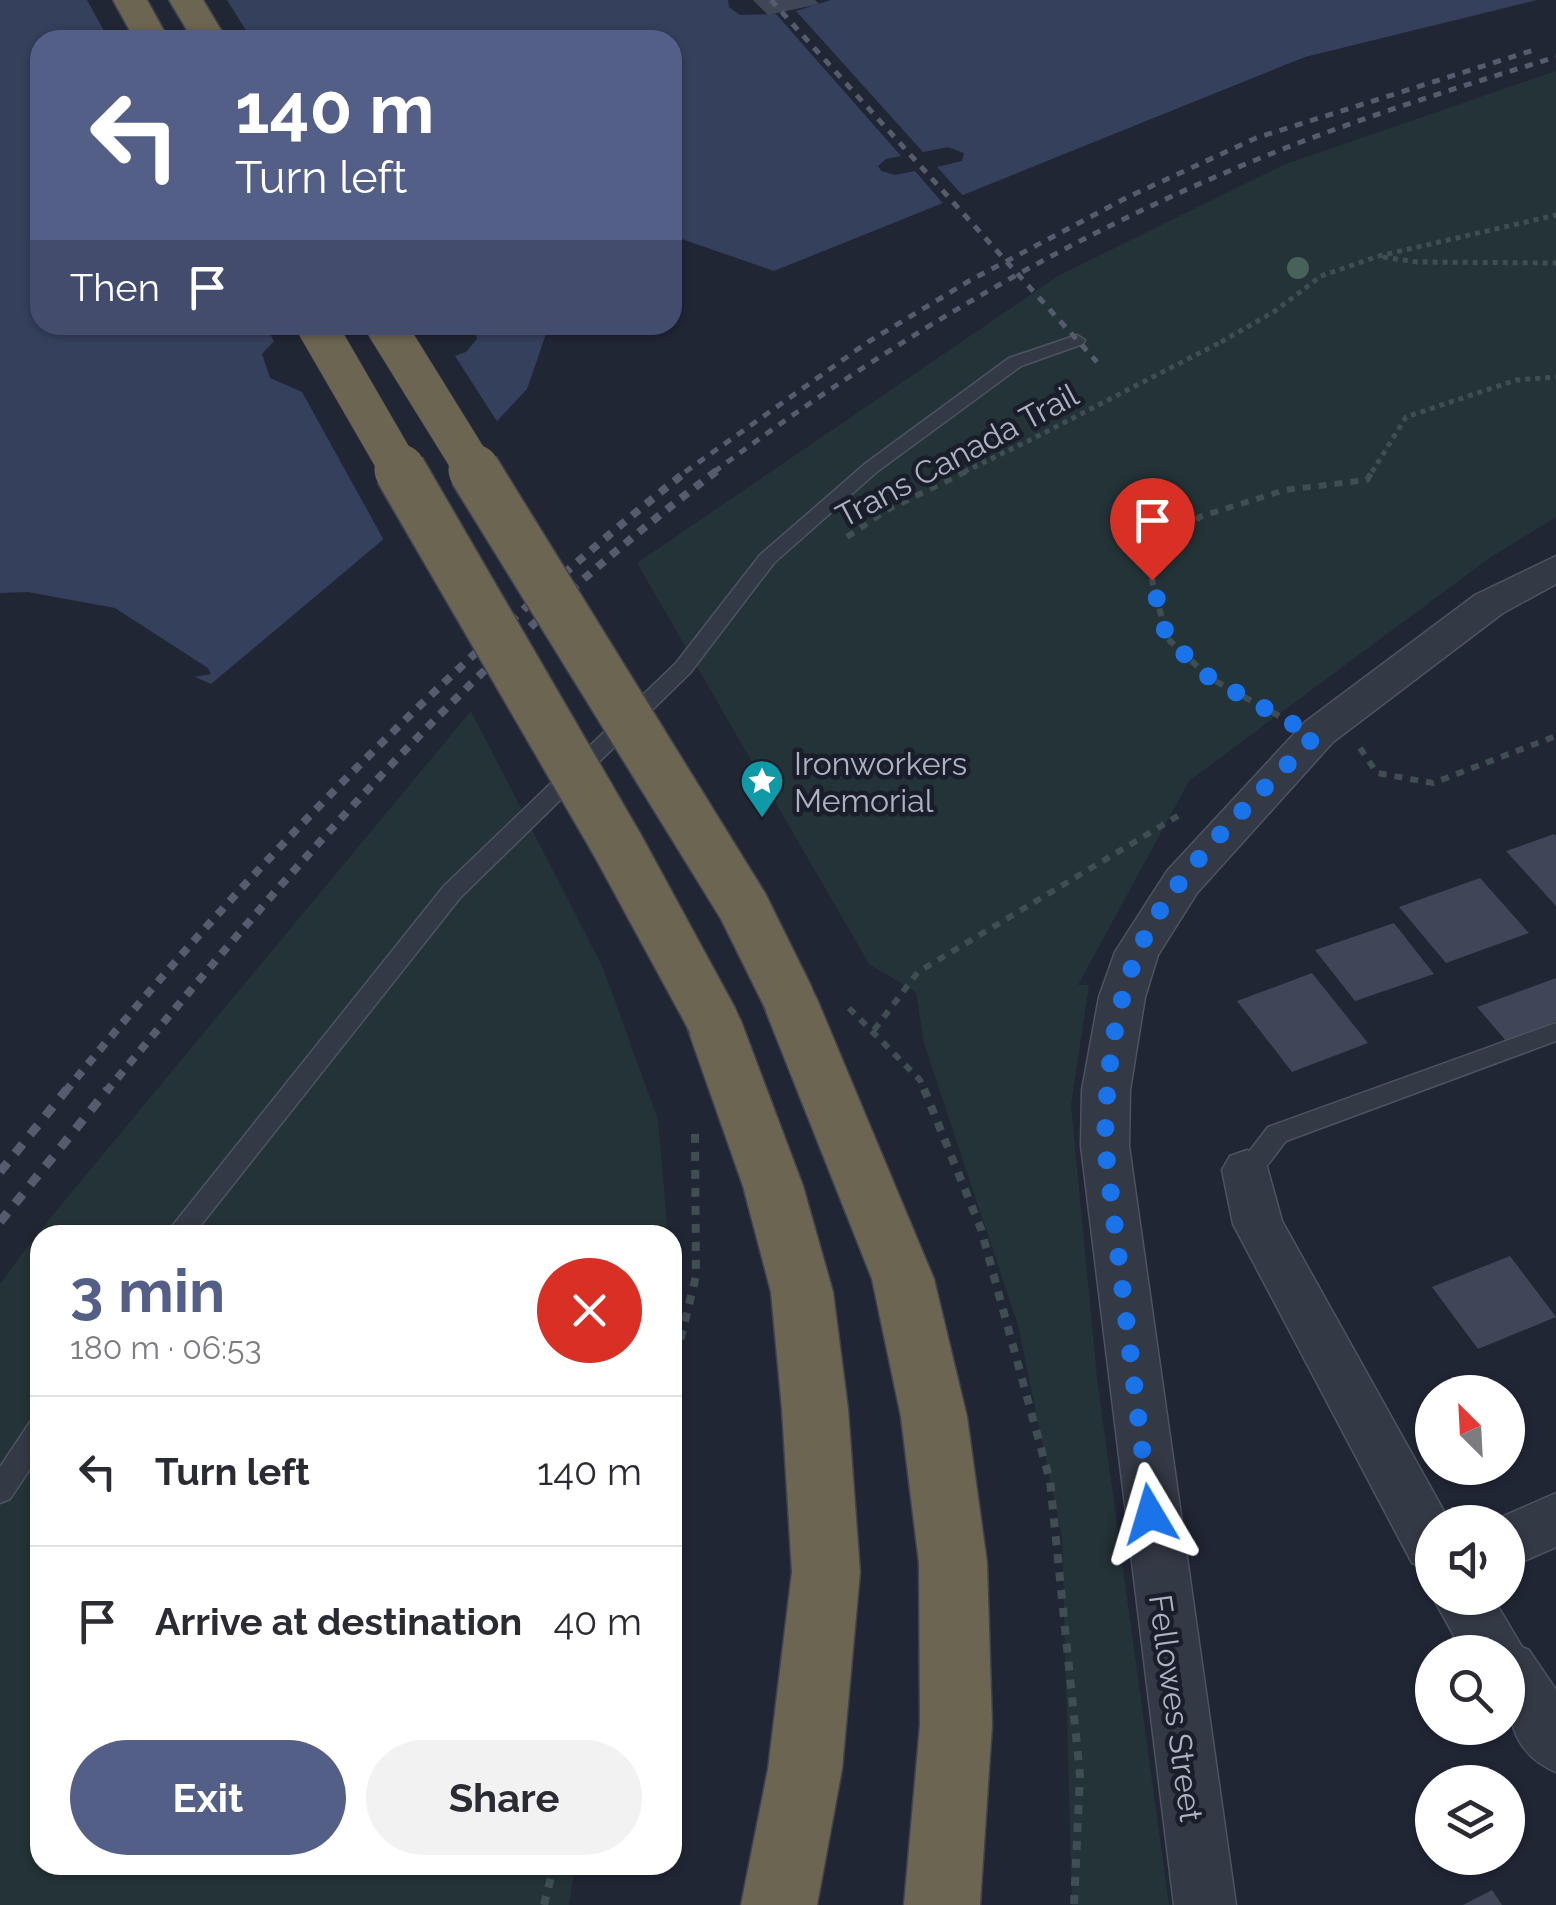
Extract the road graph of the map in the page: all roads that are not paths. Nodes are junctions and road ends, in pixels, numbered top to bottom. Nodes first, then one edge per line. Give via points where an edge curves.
1 (130, 0) edge
2 (186, 0) edge
3 (146, 30) edge
4 (204, 30) edge
5 (322, 335) edge
6 (391, 335) edge
7 (1077, 340) dead end
8 (1556, 568) edge
9 (1556, 1032) edge
10 (1248, 1170) joint
11 (186, 1225) edge
12 (30, 1446) edge
13 (0, 1490) edge
14 (1415, 1513) edge
15 (1556, 1519) edge
16 (1525, 1534) edge
17 (1525, 1696) edge
18 (1556, 1742) edge
19 (779, 1905) edge
20 (942, 1905) edge
21 (1204, 1905) edge

1 - 3 highway
2 - 4 highway
5 - 19 highway, bridge via 713,1020 773,1186 802,1292 826,1572 806,1769
6 - 20 highway, bridge via 744,906 903,1278 934,1417 953,1563 956,1726
7 - 11 lane via 1015,362 872,467 767,559 683,668 452,892
8 - 21 street, Fellowes Street via 1489,604 1327,727 1182,882 1137,952 1122,997 1106,1090 1105,1146
9 - 10 lane via 1277,1134
10 - 14 street via 1258,1224
12 - 13 lane
15 - 16 street
17 - 18 street

